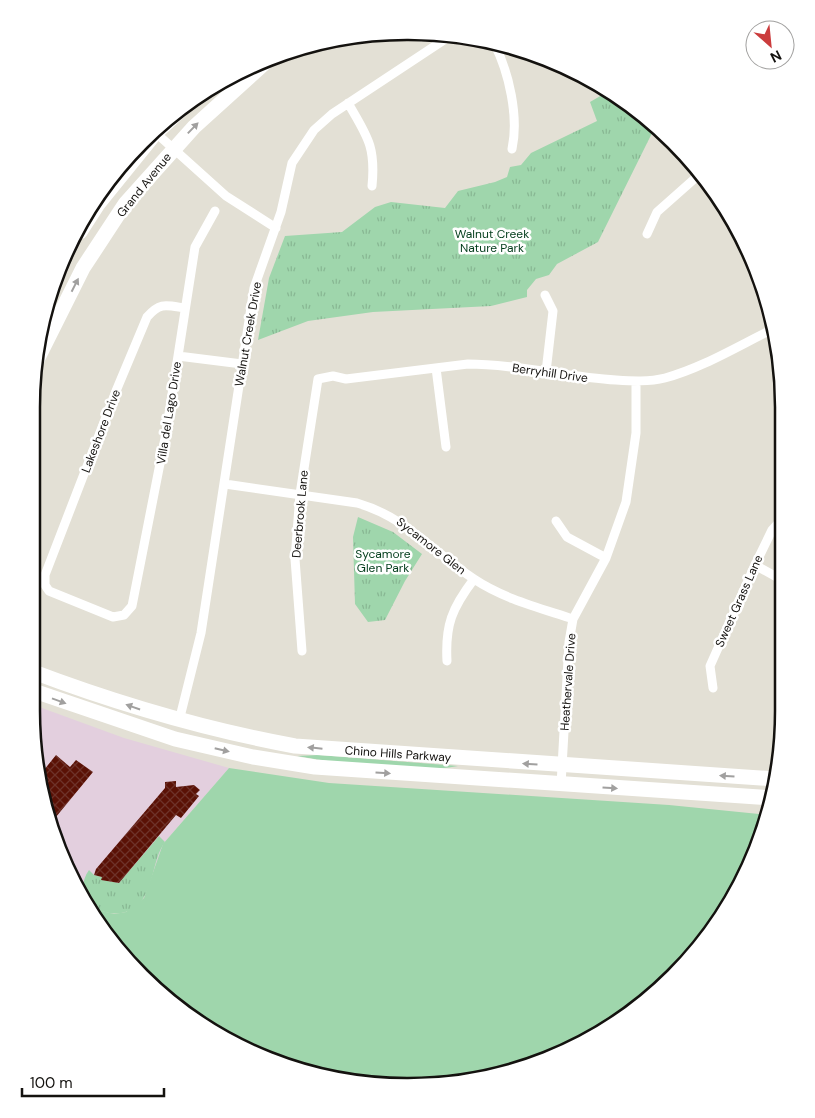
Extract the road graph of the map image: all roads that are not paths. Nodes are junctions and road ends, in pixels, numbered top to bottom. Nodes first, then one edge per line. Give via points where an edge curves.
1 (441, 42) edge
2 (499, 52) edge
3 (251, 75) edge
4 (348, 103) junction
5 (160, 136) edge
6 (173, 149) junction
7 (512, 149) dead end
8 (695, 179) edge
9 (372, 186) dead end
10 (215, 211) dead end
11 (276, 228) junction
12 (647, 234) dead end
13 (545, 295) dead end
14 (184, 308) junction
15 (767, 332) edge
16 (46, 342) edge
17 (178, 356) junction
18 (242, 364) junction
19 (436, 368) junction
20 (546, 372) junction
21 (318, 379) joint
22 (636, 381) junction
23 (446, 447) dead end
24 (224, 484) junction
25 (300, 494) junction
26 (556, 521) dead end
27 (775, 527) edge
28 (606, 558) junction
29 (755, 564) junction
30 (775, 576) edge
31 (474, 579) junction
32 (124, 615) joint
33 (573, 619) junction
34 (302, 651) dead end
35 (447, 661) dead end
36 (40, 674) edge
37 (714, 688) dead end
38 (40, 693) edge
39 (181, 714) dead end
40 (562, 766) junction
41 (768, 780) edge
42 (561, 785) junction
43 (764, 797) edge

1 - 4 street, Walnut Creek Drive
2 - 7 street via 513,112 515,135
6 -> 3 main road, Grand Avenue
4 - 9 street via 373,151
4 - 11 street, Walnut Creek Drive via 314,130 299,150 288,175
5 - 6 street
6 - 11 street via 226,196
16 -> 6 main road, Grand Avenue via 83,268 125,204
8 - 12 street via 657,212
10 - 14 street, Villa del Lago Drive via 195,247
11 - 18 street, Walnut Creek Drive via 254,288
13 - 20 street via 553,311
14 - 17 street, Villa del Lago Drive
14 - 32 street, Lakeshore Drive via 163,305 155,308 147,318 45,575 49,591 113,617
15 - 22 street, Berryhill Drive via 685,371
17 - 18 street
17 - 32 street, Villa del Lago Drive via 132,606
18 - 24 street, Walnut Creek Drive
19 - 20 street, Berryhill Drive via 488,364
19 - 21 street, Berryhill Drive via 346,379 333,376
19 - 23 street
20 - 22 street, Berryhill Drive
21 - 25 street, Deerbrook Lane
22 - 28 street, Heathervale Drive via 636,434 626,502
24 - 25 street, Sycamore Glen
24 - 39 street, Walnut Creek Drive via 201,633
25 - 31 street, Sycamore Glen via 356,503 392,516
25 - 34 street, Deerbrook Lane via 295,560
26 - 28 street via 567,537
27 - 29 street, Sweet Grass Lane
28 - 33 street, Heathervale Drive
29 - 30 street
29 - 37 street, Sweet Grass Lane via 710,666
31 - 33 street, Sycamore Glen via 510,598
31 - 35 street via 451,616 446,635
33 - 40 street, Heathervale Drive
40 -> 36 main road, Chino Hills Parkway via 286,744 141,710
38 -> 42 main road, Chino Hills Parkway via 175,739 315,767
41 -> 40 main road, Chino Hills Parkway
40 - 42 street, Heathervale Drive
42 -> 43 main road, Chino Hills Parkway

